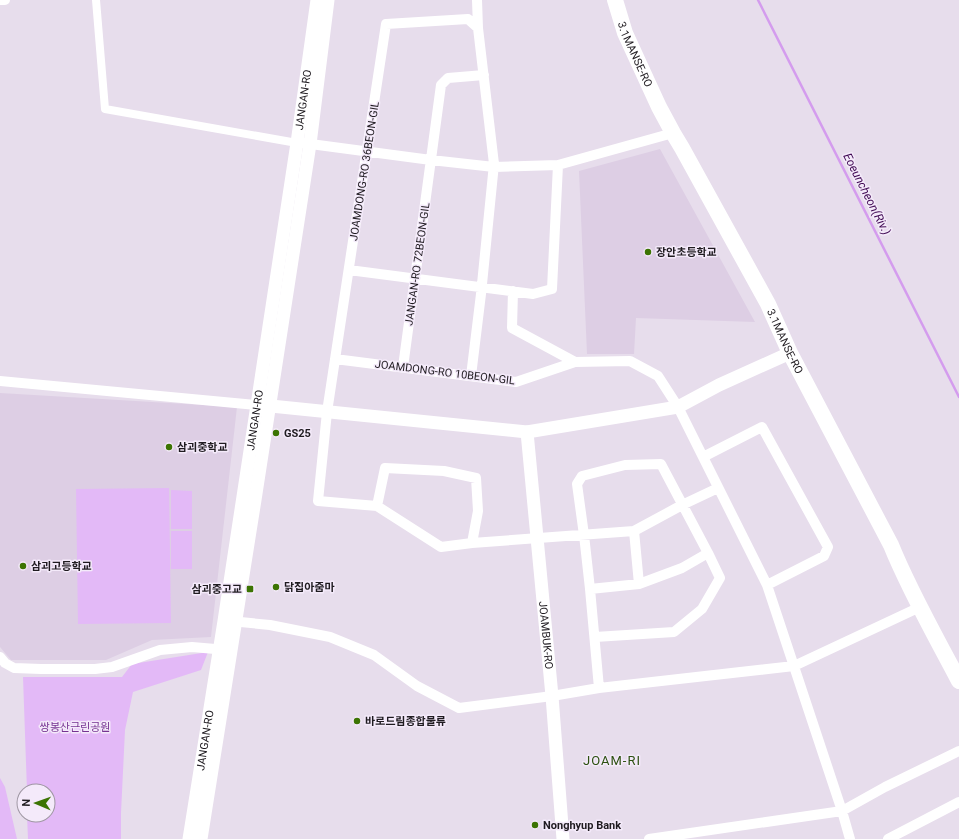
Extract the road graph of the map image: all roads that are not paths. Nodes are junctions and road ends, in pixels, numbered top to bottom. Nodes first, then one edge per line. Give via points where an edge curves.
1 (0, 0) edge
2 (5, 0) edge
3 (96, 0) edge
4 (317, 0) edge
5 (328, 0) edge
6 (477, 0) edge
7 (613, 3) edge
8 (478, 28) junction
9 (484, 75) junction
10 (673, 133) junction
11 (304, 143) junction
12 (367, 151) junction
13 (431, 160) junction
14 (558, 165) junction
15 (494, 167) junction
16 (349, 270) junction
17 (415, 279) junction
18 (482, 288) junction
19 (514, 292) junction
20 (790, 352) junction
21 (335, 359) junction
22 (576, 362) junction
23 (403, 367) junction
24 (471, 376) junction
25 (0, 381) edge
26 (263, 406) junction
27 (678, 407) junction
28 (327, 412) junction
29 (527, 432) junction
30 (703, 456) junction
31 (718, 488) junction
32 (682, 505) junction
33 (377, 506) junction
34 (634, 532) junction
35 (584, 535) junction
36 (537, 539) junction
37 (472, 543) junction
38 (708, 552) junction
39 (639, 584) junction
40 (767, 586) junction
41 (590, 589) junction
42 (920, 607) junction
43 (230, 621) junction
44 (595, 637) junction
45 (225, 650) junction
46 (0, 657) edge
47 (794, 666) junction
48 (959, 681) edge
49 (599, 688) junction
50 (552, 696) junction
51 (959, 751) edge
52 (959, 802) edge
53 (842, 811) junction
54 (892, 838) edge
55 (189, 839) edge
56 (201, 839) edge
57 (563, 839) edge
58 (649, 839) edge
59 (850, 839) edge

1 - 2 street
3 - 11 street via 105,109
4 - 11 street, JANGAN-RO
5 - 11 street, JANGAN-RO
6 - 8 street
7 - 10 main road, 3.1MANSE-RO
8 - 9 street
8 - 12 street, JOAMDONG-RO 36BEON-GIL via 468,20 386,24
9 - 13 street, JANGAN-RO 72BEON-GIL via 448,78 441,85
9 - 15 street
10 - 14 street
10 - 20 main road, 3.1MANSE-RO via 768,304
11 - 12 street
11 - 26 street, JANGAN-RO
12 - 13 street
12 - 16 street, JOAMDONG-RO 36BEON-GIL
13 - 15 street
13 - 17 street, JANGAN-RO 72BEON-GIL
14 - 15 street
14 - 19 street via 552,289 533,294
15 - 18 street
16 - 17 street
16 - 21 street, JOAMDONG-RO 36BEON-GIL
17 - 18 street
17 - 23 street, JANGAN-RO 72BEON-GIL
18 - 19 street
18 - 24 street
19 - 22 street, JOAMDONG-RO 10BEON-GIL via 512,328
20 - 27 street
20 - 42 main road, 3.1MANSE-RO via 891,545
21 - 23 street, JOAMDONG-RO 10BEON-GIL
21 - 28 street, JOAMDONG-RO 36BEON-GIL
22 - 24 street, JOAMDONG-RO 10BEON-GIL via 516,382
22 - 27 street, JOAMDONG-RO 10BEON-GIL via 630,361 658,376
23 - 24 street, JOAMDONG-RO 10BEON-GIL
25 - 26 street
26 - 28 street
26 - 43 street, JANGAN-RO
27 - 29 street
27 - 30 street, JOAMDONG-RO 10BEON-GIL
28 - 29 street
28 - 33 street, JOAMDONG-RO 36BEON-GIL via 318,502
29 - 36 street, JOAMBUK-RO
30 - 31 street, JOAMDONG-RO 10BEON-GIL
30 - 40 street via 762,427 828,547 824,556
31 - 32 street
31 - 40 street, JOAMDONG-RO 10BEON-GIL
32 - 34 street
32 - 35 street via 661,464 625,465 582,476 577,484
32 - 38 street
33 - 37 street via 442,547
33 - 37 street via 385,468 444,471 476,478 478,511
34 - 35 street
34 - 39 street
35 - 36 street
35 - 41 street
36 - 37 street
36 - 50 street, JOAMBUK-RO
38 - 39 street via 682,568
38 - 44 street via 720,578 702,609 674,632
39 - 41 street
40 - 47 street, JOAMDONG-RO 10BEON-GIL
41 - 44 street
42 - 47 street
42 - 48 main road, 3.1MANSE-RO
43 - 45 street, JANGAN-RO
43 - 50 street via 270,625 330,637 374,655 417,686 459,708
44 - 49 street
45 - 46 street via 192,647 160,650 112,667 95,669 14,668 4,664
45 - 55 street, JANGAN-RO
45 - 56 street, JANGAN-RO
47 - 49 street
47 - 53 street, JOAMDONG-RO 10BEON-GIL
49 - 50 street
50 - 57 street, JOAMBUK-RO
51 - 53 street
52 - 54 street
53 - 58 street
53 - 59 street, JOAMDONG-RO 10BEON-GIL

